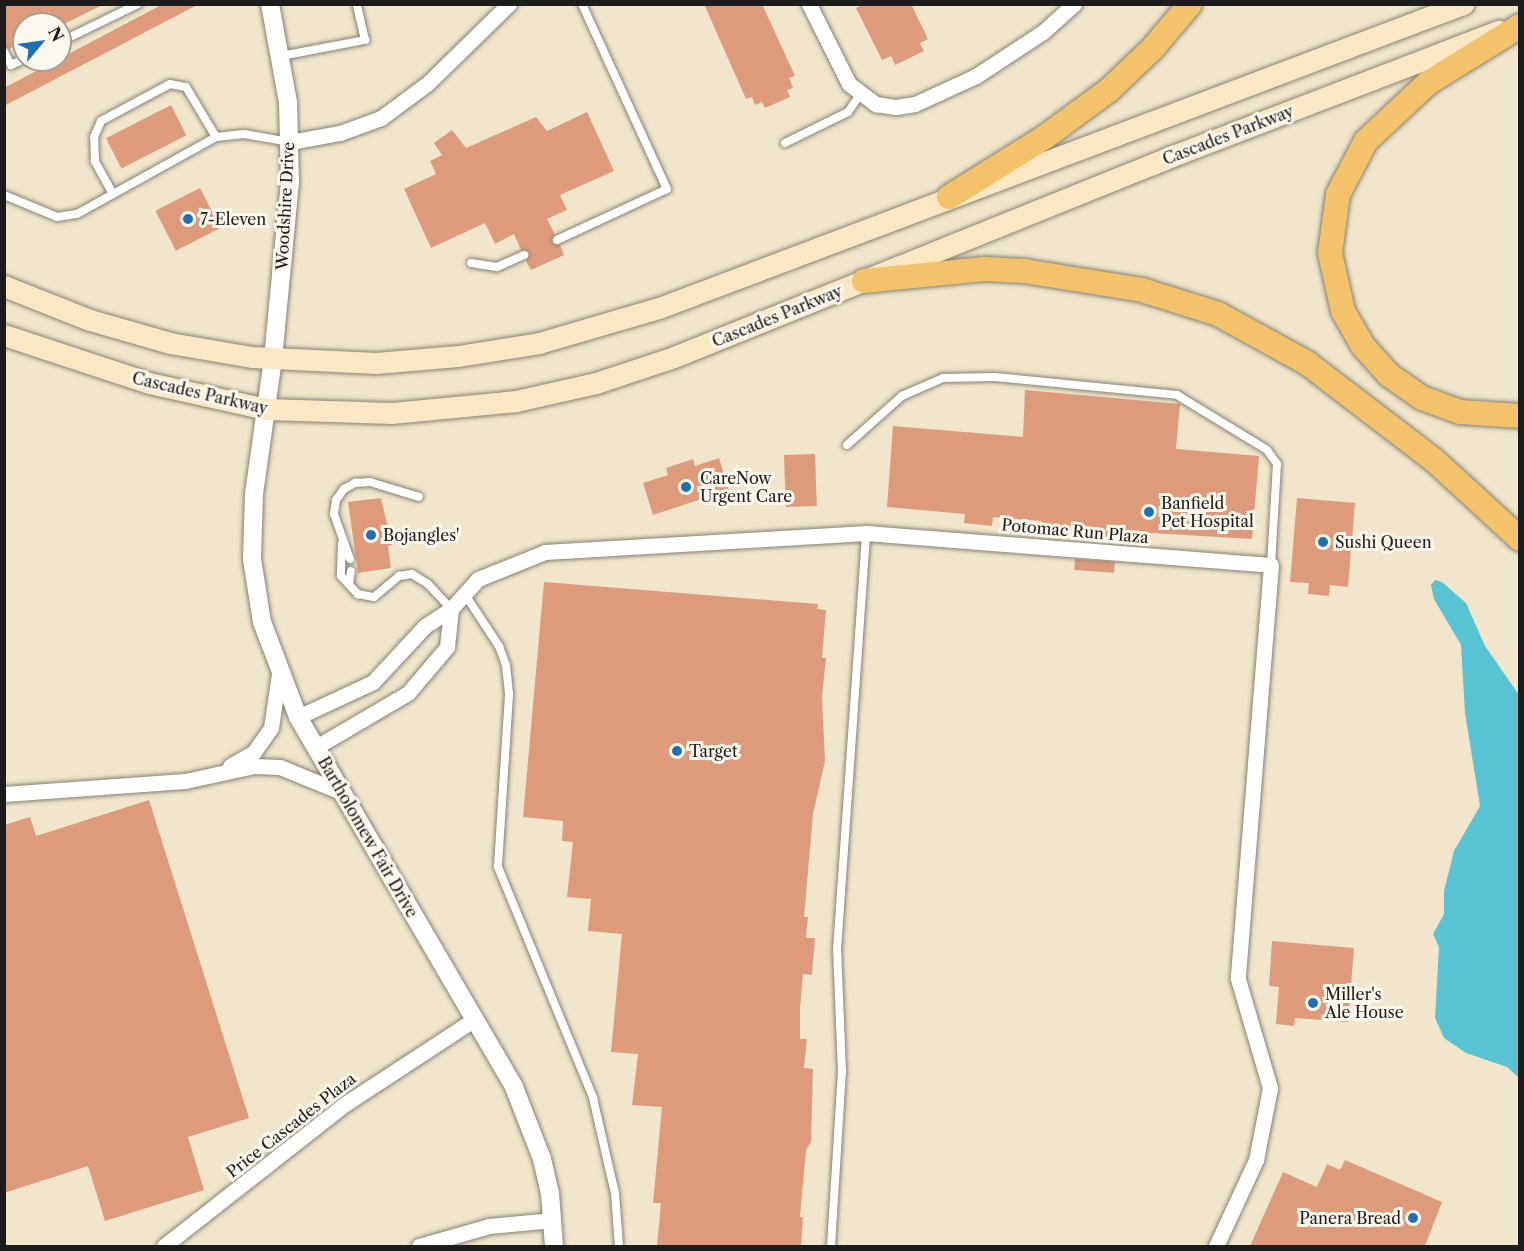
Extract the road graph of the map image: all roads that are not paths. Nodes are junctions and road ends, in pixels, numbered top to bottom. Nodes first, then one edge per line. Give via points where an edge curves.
1 (138, 4) edge
2 (270, 4) edge
3 (357, 4) edge
4 (509, 4) edge
5 (582, 4) edge
6 (809, 4) edge
7 (1074, 4) edge
8 (1190, 4) edge
9 (1463, 4) edge
10 (1520, 24) edge
11 (72, 36) edge
12 (4, 52) edge
13 (281, 56) junction
14 (12, 65) edge
15 (860, 95) junction
16 (216, 136) junction
17 (290, 142) junction
18 (785, 143) dead end
19 (113, 194) junction
20 (4, 195) edge
21 (949, 197) junction
22 (557, 240) dead end
23 (524, 255) dead end
24 (471, 262) dead end
25 (864, 281) junction
26 (4, 286) edge
27 (4, 335) edge
28 (273, 359) junction
29 (266, 409) junction
30 (1520, 416) edge
31 (847, 446) dead end
32 (418, 498) dead end
33 (866, 533) junction
34 (1520, 539) edge
35 (342, 543) junction
36 (350, 559) dead end
37 (1271, 565) junction
38 (351, 571) dead end
39 (349, 584) junction
40 (463, 592) junction
41 (451, 609) junction
42 (279, 674) junction
43 (298, 717) junction
44 (316, 747) junction
45 (219, 772) junction
46 (343, 793) junction
47 (4, 794) edge
48 (475, 1019) junction
49 (553, 1220) junction
50 (164, 1246) edge
51 (419, 1246) edge
52 (554, 1246) edge
53 (619, 1246) edge
54 (831, 1246) edge
55 (1216, 1246) edge

1 - 11 lane
2 - 13 street, Woodshire Drive
3 - 13 lane via 365,40
4 - 17 street via 427,84 381,118 340,133
5 - 22 lane via 667,189
6 - 15 street via 841,72
7 - 15 street via 1005,59 934,96 896,107 876,104
8 - 21 highway via 1153,48 1109,90 1045,137
9 - 21 main road
10 - 25 main road, Cascades Parkway via 1170,157
10 - 30 highway via 1428,83 1366,141 1338,194 1330,253 1343,311 1363,346 1389,375 1422,398 1460,412
12 - 14 lane
13 - 17 street, Woodshire Drive
15 - 18 lane via 848,112
16 - 17 lane via 244,134
16 - 19 lane
16 - 19 lane via 186,87 170,84 101,121 94,137 95,161
17 - 28 street, Woodshire Drive via 290,182
19 - 20 lane via 77,214 57,217
21 - 28 main road via 659,308 539,343 458,356 376,363
23 - 24 lane via 497,267
25 - 29 main road, Cascades Parkway via 674,357 556,393 516,401 392,413
25 - 34 highway via 984,269 1024,271 1142,290 1218,314 1307,363 1434,460
26 - 28 main road via 90,320 170,343
27 - 29 main road, Cascades Parkway via 148,383
28 - 29 street, Woodshire Drive
29 - 42 street, Bartholomew Fair Drive via 255,494 252,559 262,622
31 - 37 lane via 902,396 943,378 995,378 1177,395 1267,450 1276,464
32 - 35 lane via 370,482 349,485 340,493 334,510
33 - 37 street, Potomac Run Plaza
33 - 40 street, Potomac Run Plaza via 560,549 501,567
33 - 54 lane via 837,950 842,1072
35 - 36 lane
35 - 39 lane via 341,576
37 - 55 street via 1238,980 1270,1089 1256,1160
38 - 39 lane
39 - 41 lane via 358,594 369,597 399,576 412,574 428,584
40 - 41 street, Potomac Run Plaza
40 - 53 lane via 500,646 506,665 509,695 498,867 593,1098 615,1193
41 - 43 street, Potomac Run Plaza via 425,626 373,682
41 - 44 street, Potomac Run Plaza via 447,647 408,693
42 - 43 street, Bartholomew Fair Drive
42 - 45 street via 271,728 254,752
43 - 44 street, Bartholomew Fair Drive
44 - 46 street, Bartholomew Fair Drive
45 - 46 street via 254,766 280,767
45 - 47 street via 185,780
46 - 48 street, Bartholomew Fair Drive
48 - 49 street, Bartholomew Fair Drive via 530,1120 550,1193
48 - 50 street, Price Cascades Plaza via 345,1104
49 - 51 street via 489,1226
49 - 52 street, Bartholomew Fair Drive

